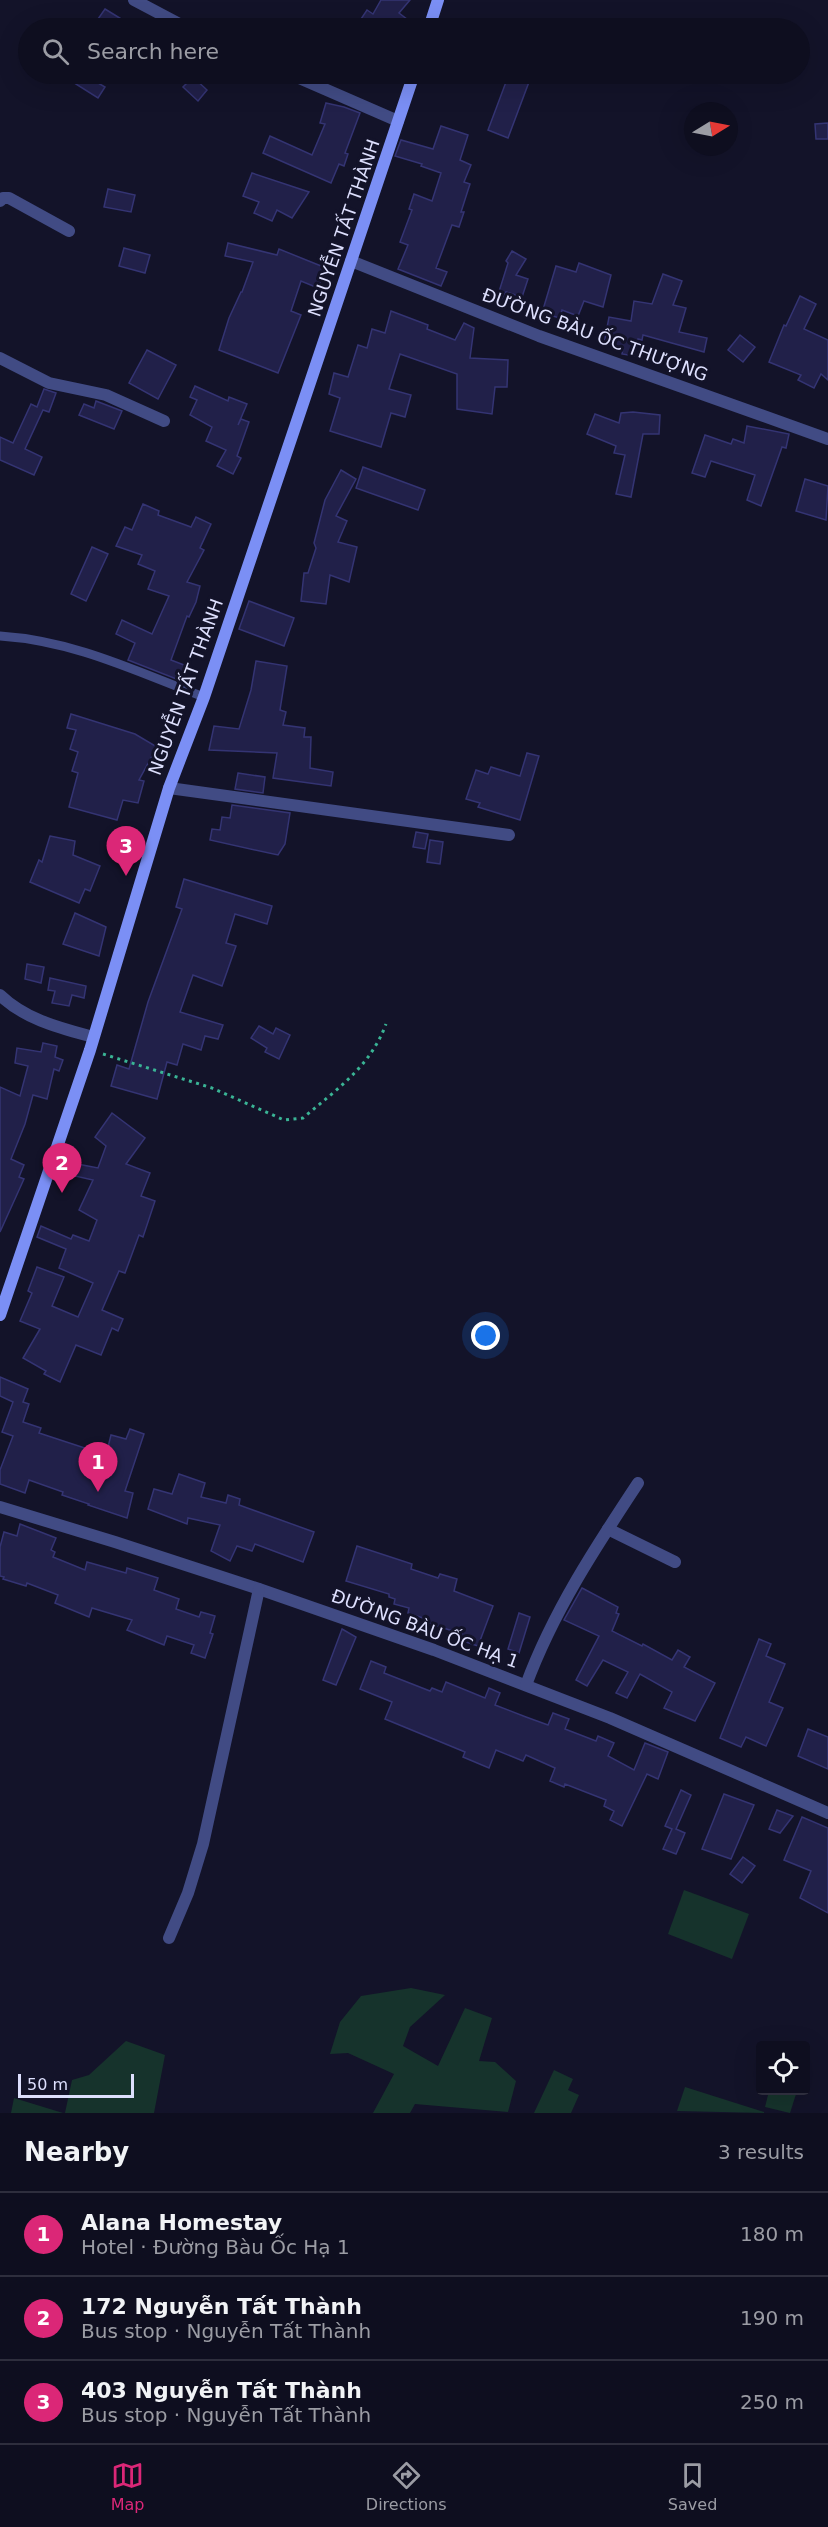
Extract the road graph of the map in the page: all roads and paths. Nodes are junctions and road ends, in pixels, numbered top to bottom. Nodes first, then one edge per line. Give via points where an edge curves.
1 (134, 0) edge
2 (438, 0) edge
3 (168, 18) edge
4 (432, 18) edge
5 (313, 84) edge
6 (411, 84) edge
7 (398, 121) junction
8 (0, 201) edge
9 (69, 231) dead end
10 (351, 261) junction
11 (0, 358) edge
12 (164, 421) dead end
13 (828, 439) edge
14 (0, 636) edge
15 (204, 697) junction
16 (169, 788) junction
17 (509, 835) dead end
18 (0, 995) edge
19 (386, 1024) dead end
20 (93, 1037) junction
21 (90, 1050) junction
22 (0, 1316) edge
23 (638, 1483) dead end
24 (0, 1507) edge
25 (608, 1529) junction
26 (675, 1562) dead end
27 (259, 1589) junction
28 (526, 1685) junction
29 (828, 1813) edge
30 (170, 1938) dead end

1 - 3 street
2 - 4 main road
5 - 7 street
6 - 7 main road, NGUYỄN TẤT THÀNH
7 - 10 main road, NGUYỄN TẤT THÀNH
8 - 9 street via 9,198
10 - 13 street, ĐƯỜNG BÀU ỐC THƯỢNG via 540,336
10 - 15 main road, NGUYỄN TẤT THÀNH
11 - 12 street via 49,382 106,395
14 - 15 lane via 58,643
15 - 16 main road, NGUYỄN TẤT THÀNH
16 - 17 street
16 - 20 main road, NGUYỄN TẤT THÀNH
18 - 20 street via 38,1020
19 - 21 path via 376,1049 362,1066 297,1120 284,1120 212,1088
20 - 21 main road, NGUYỄN TẤT THÀNH
21 - 22 main road, NGUYỄN TẤT THÀNH
23 - 25 street
24 - 27 street, ĐƯỜNG BÀU ỐC HẠ 1
25 - 26 street
25 - 28 street via 558,1611
27 - 28 street, ĐƯỜNG BÀU ỐC HẠ 1
27 - 30 street via 203,1844
28 - 29 street, ĐƯỜNG BÀU ỐC HẠ 1

